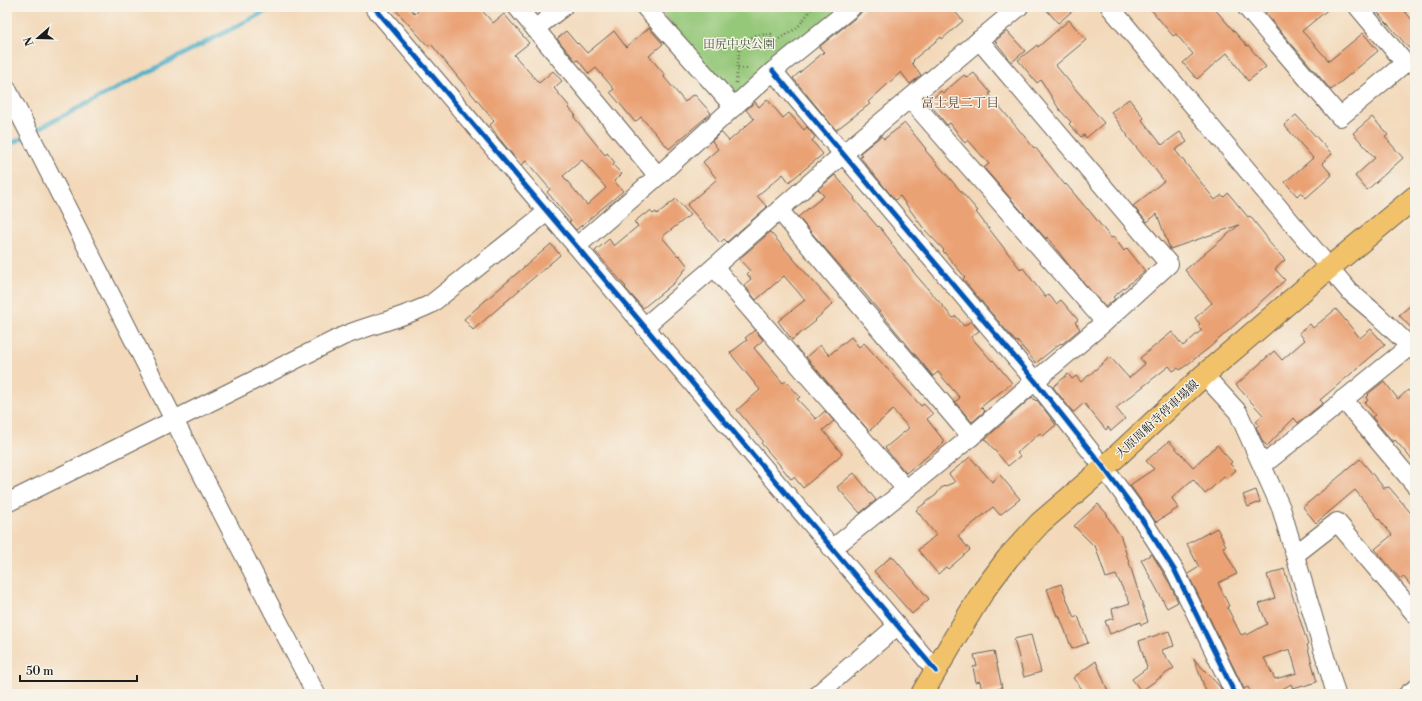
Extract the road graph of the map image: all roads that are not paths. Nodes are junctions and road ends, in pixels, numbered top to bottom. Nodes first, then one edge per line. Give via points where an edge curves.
1 (374, 7) edge
2 (517, 7) edge
3 (563, 7) edge
4 (645, 7) edge
5 (852, 7) edge
6 (1019, 7) edge
7 (1110, 7) edge
8 (1246, 7) edge
9 (1358, 7) edge
10 (536, 28) junction
11 (979, 40) junction
12 (773, 71) junction
13 (7, 89) edge
14 (910, 99) junction
15 (734, 107) junction
16 (844, 154) junction
17 (658, 176) junction
18 (1415, 197) edge
19 (779, 210) junction
20 (548, 212) junction
21 (577, 246) junction
22 (714, 267) junction
23 (1330, 268) junction
24 (1105, 322) junction
25 (644, 327) junction
26 (1414, 346) edge
27 (1204, 375) junction
28 (1035, 381) junction
29 (1343, 399) junction
30 (174, 420) junction
31 (971, 437) junction
32 (1263, 465) junction
33 (1104, 468) junction
34 (1415, 485) edge
35 (906, 489) junction
36 (7, 503) edge
37 (832, 549) junction
38 (1296, 554) junction
39 (1415, 614) edge
40 (897, 626) junction
41 (936, 671) junction
42 (1415, 689) edge
43 (316, 694) edge
44 (818, 694) edge
45 (922, 694) edge
46 (1235, 694) edge
47 (1336, 694) edge
48 (1408, 694) edge

1 - 20 street
2 - 10 street
3 - 10 street
4 - 15 street
5 - 12 street
6 - 11 street
7 - 23 street
8 - 9 street via 1340,117 1405,63
10 - 17 street
11 - 14 street
11 - 24 street via 1169,264
12 - 15 street
12 - 16 street
13 - 30 street
14 - 16 street
14 - 24 street
15 - 17 street
16 - 19 street
16 - 28 street
17 - 21 street
18 - 23 main road, 大原周船寺停車場線
19 - 22 street
19 - 31 street
20 - 21 street
20 - 30 street via 431,304 415,312 343,336
21 - 25 street
22 - 25 street
22 - 35 street
23 - 26 street via 1349,291
23 - 27 main road, 大原周船寺停車場線
24 - 28 street
25 - 37 street
26 - 29 street
27 - 32 street via 1238,412
27 - 33 main road, 大原周船寺停車場線
28 - 31 street
28 - 33 street
29 - 32 street
29 - 34 street
30 - 36 street
30 - 43 street
31 - 35 street
32 - 38 street
33 - 41 main road, 大原周船寺停車場線 via 1040,523 1008,558 984,590
33 - 46 street via 1141,518 1175,571
35 - 37 street
37 - 40 street
38 - 39 street via 1337,522
38 - 47 street
40 - 41 street
40 - 44 street
41 - 45 main road, 大原周船寺停車場線
42 - 48 street

